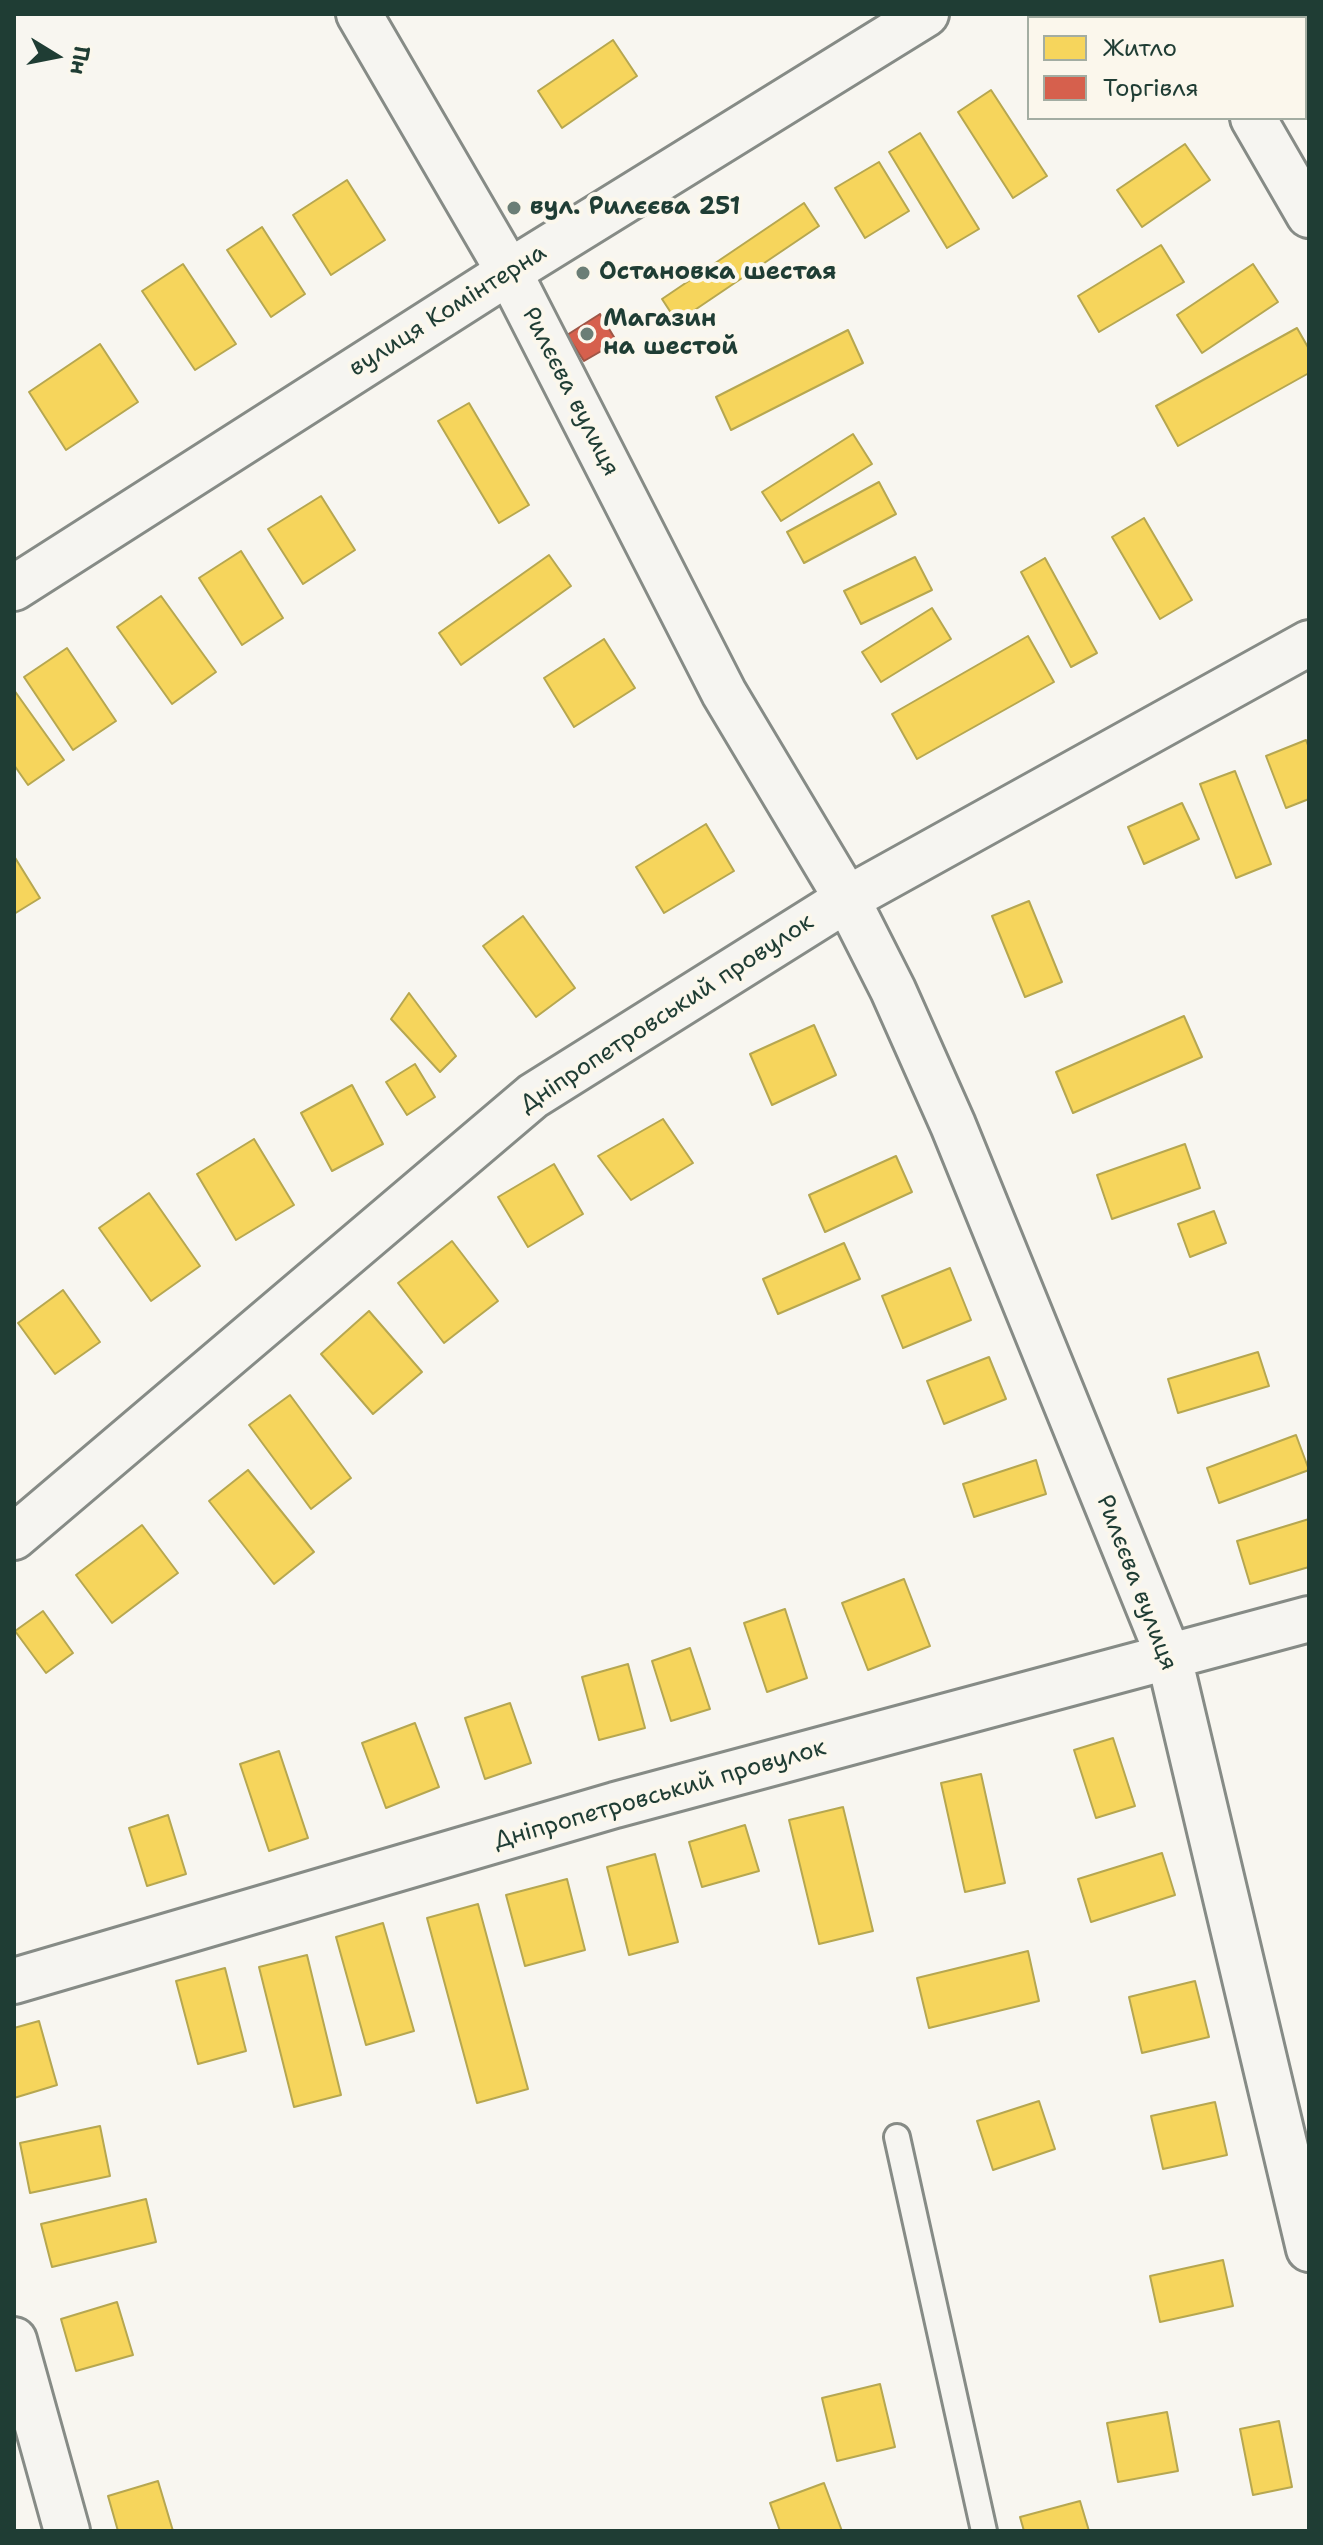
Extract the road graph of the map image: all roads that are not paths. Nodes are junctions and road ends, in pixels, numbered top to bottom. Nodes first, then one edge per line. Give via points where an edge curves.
1 (359, 14) edge
2 (926, 14) edge
3 (1254, 120) edge
4 (1309, 215) edge
5 (509, 272) junction
6 (14, 588) edge
7 (1309, 643) edge
8 (847, 899) junction
9 (14, 1537) edge
10 (1309, 1619) edge
11 (1169, 1657) junction
12 (14, 1981) edge
13 (897, 2137) dead end
14 (1309, 2249) edge
15 (14, 2340) edge
16 (67, 2531) edge
17 (984, 2531) edge

1 - 5 street, Рилєєва вулиця
2 - 5 street, вулиця Комінтерна
3 - 4 street
5 - 6 street, вулиця Комінтерна
5 - 8 street, Рилєєва вулиця via 724,693
7 - 8 street, Дніпропетровський провулок
8 - 9 street, Дніпропетровський провулок via 533,1096
8 - 11 street, Рилєєва вулиця via 953,1125
10 - 11 street, Дніпропетровський провулок
11 - 12 street, Дніпропетровський провулок via 615,1805
11 - 14 street, Рилєєва вулиця
13 - 17 lane
15 - 16 street

